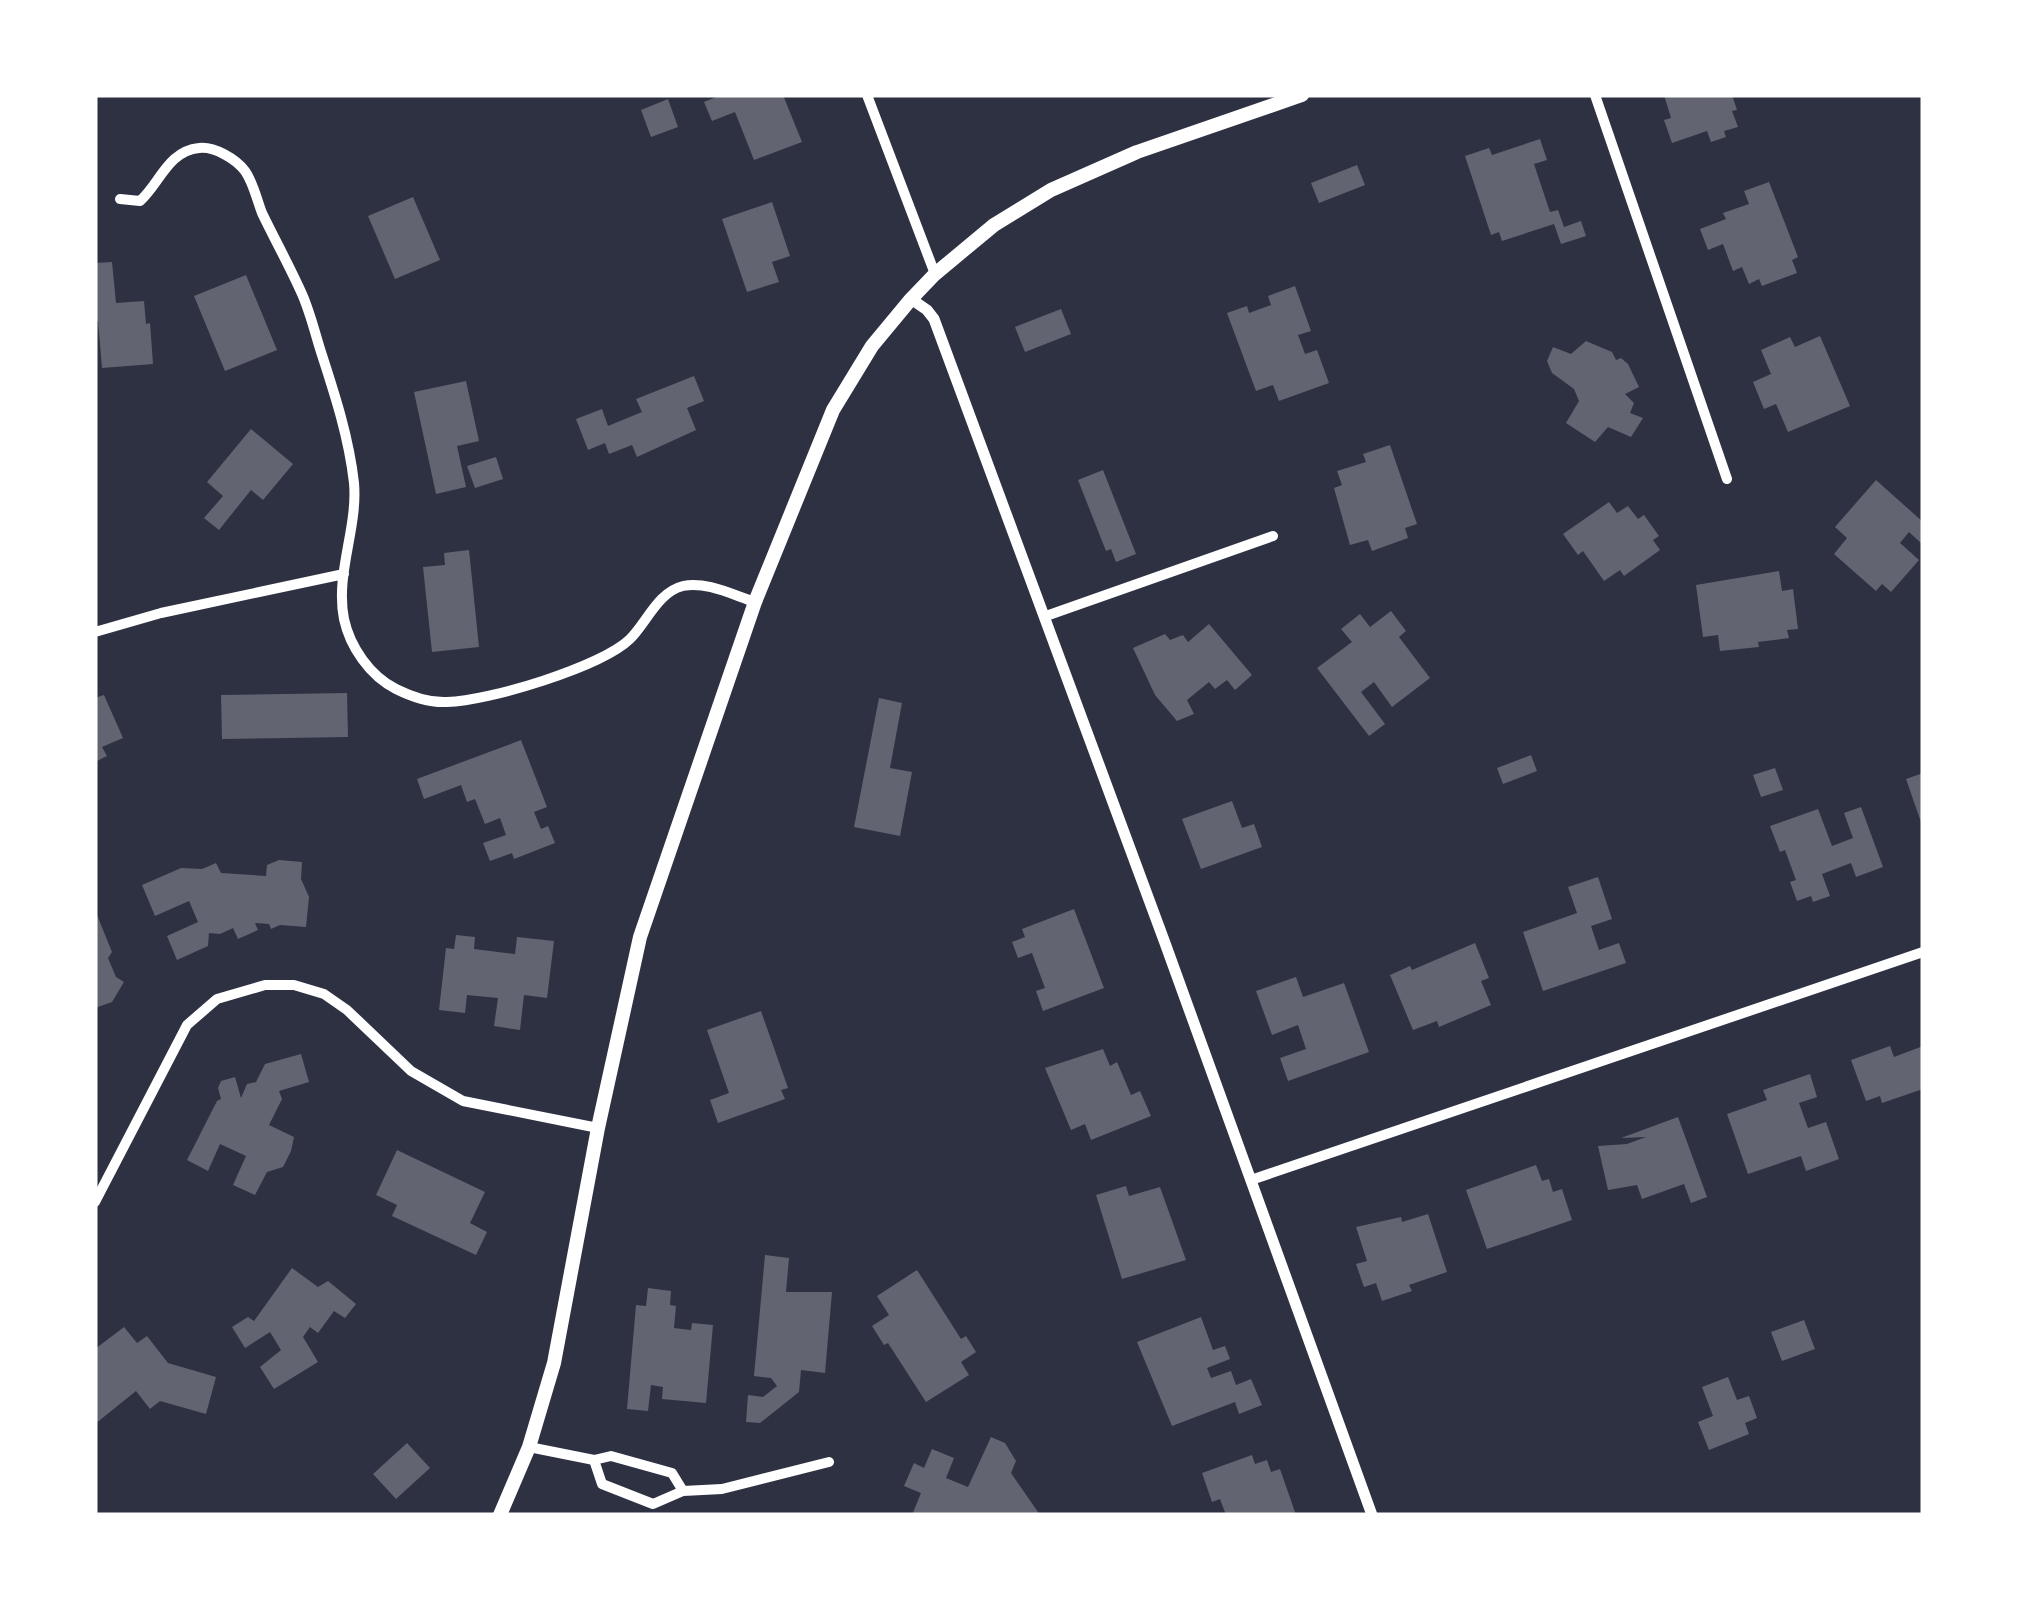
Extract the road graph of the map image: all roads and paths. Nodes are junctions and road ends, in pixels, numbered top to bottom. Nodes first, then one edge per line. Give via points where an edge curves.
1 (867, 95) edge
2 (1302, 95) edge
3 (1595, 95) edge
4 (120, 199) dead end
5 (935, 274) junction
6 (911, 299) junction
7 (1727, 479) dead end
8 (1273, 536) dead end
9 (344, 574) junction
10 (755, 602) junction
11 (1046, 616) junction
12 (95, 632) edge
13 (1923, 952) edge
14 (598, 1128) junction
15 (1251, 1180) junction
16 (95, 1202) edge
17 (529, 1447) junction
18 (594, 1460) junction
19 (828, 1462) dead end
20 (683, 1491) junction
21 (500, 1515) edge
22 (1372, 1515) edge

1 - 5 street
2 - 5 main road via 1137,152 1051,190 994,225
3 - 7 street
4 - 9 street via 140,201 176,156 200,147 222,153 245,171 304,298 345,428 354,488
5 - 6 main road
6 - 10 main road via 833,410
6 - 11 street via 934,319
8 - 11 street
9 - 10 street via 345,622 370,670 391,687 442,703 600,660 630,640 678,587 704,586
9 - 12 street
10 - 14 main road via 640,938
11 - 15 street
13 - 15 street
14 - 16 street via 463,1101 411,1070 324,994 265,984 217,999 187,1025
14 - 17 main road via 554,1363
15 - 22 street
17 - 18 street
17 - 21 main road
18 - 20 street via 611,1456 672,1474
18 - 20 street via 602,1484 653,1504
19 - 20 street via 722,1490

